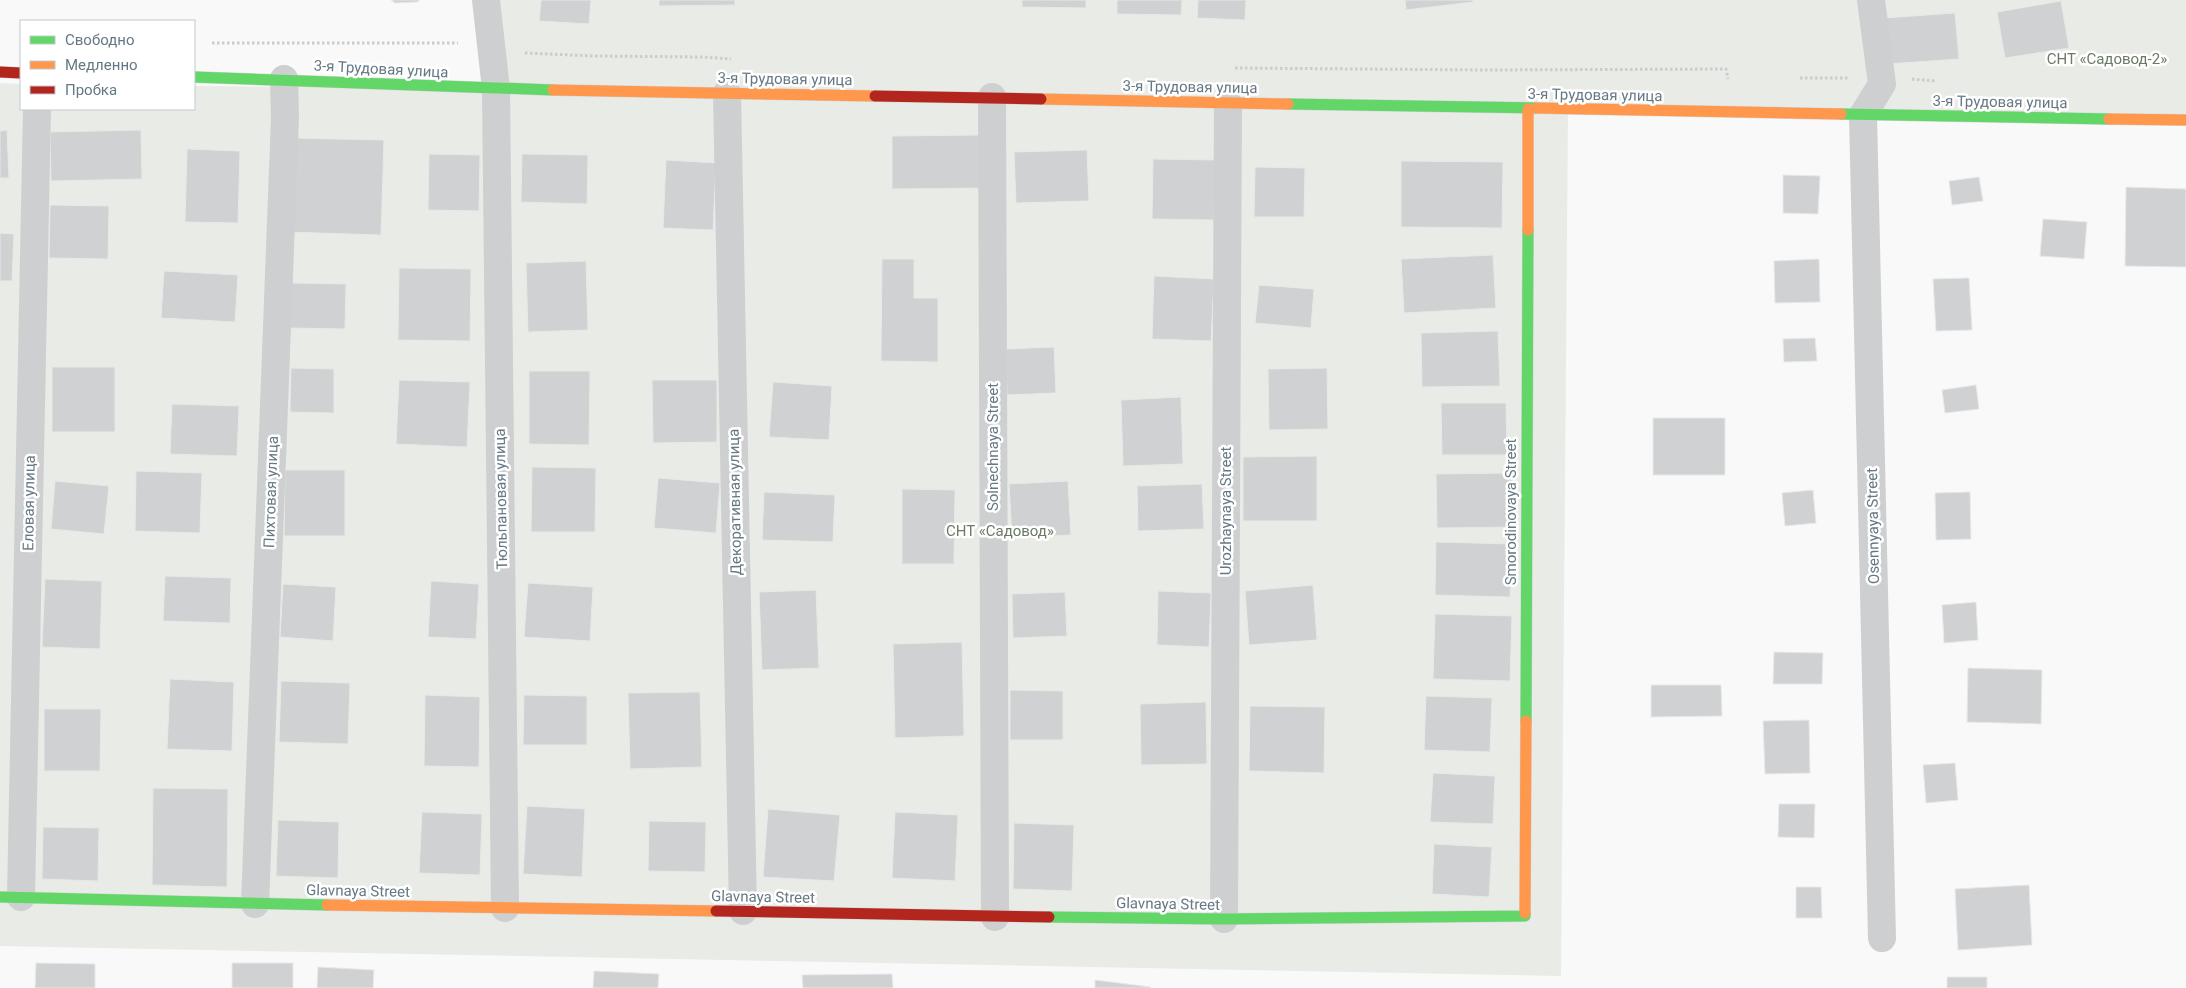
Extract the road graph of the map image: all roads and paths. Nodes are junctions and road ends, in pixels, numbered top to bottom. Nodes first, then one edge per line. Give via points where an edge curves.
1 (486, 0) edge
2 (1870, 0) edge
3 (203, 43) dead end
4 (491, 43) junction
5 (0, 72) edge
6 (20, 73) edge
7 (195, 77) edge
8 (284, 79) junction
9 (496, 89) junction
10 (727, 94) junction
11 (992, 97) junction
12 (1228, 103) junction
13 (1528, 109) junction
14 (37, 110) edge
15 (1863, 115) junction
16 (2186, 120) edge
17 (10, 897) edge
18 (255, 904) junction
19 (506, 908) junction
20 (743, 911) junction
21 (1525, 916) joint
22 (995, 917) junction
23 (1224, 919) junction
24 (1882, 938) dead end

1 - 4 street, Тюльпановая улица
2 - 15 street via 1882,84
3 - 4 path
4 - 9 street, Тюльпановая улица
5 - 6 street
7 - 8 street, 3-я Трудовая улица
8 - 9 street, 3-я Трудовая улица
8 - 18 street, Пихтовая улица
9 - 10 street, 3-я Трудовая улица
9 - 19 street, Тюльпановая улица
10 - 11 street, 3-я Трудовая улица
10 - 20 street, Декоративная улица
11 - 12 street, 3-я Трудовая улица
11 - 22 street, Solnechnaya Street
12 - 13 street, 3-я Трудовая улица
12 - 23 street, Urozhaynaya Street
13 - 15 street, 3-я Трудовая улица
13 - 21 street, Smorodinovaya Street
14 - 17 street, Еловая улица
15 - 16 street, 3-я Трудовая улица
15 - 24 street, Osennyaya Street
17 - 18 street, Glavnaya Street
18 - 19 street, Glavnaya Street
19 - 20 street, Glavnaya Street
20 - 22 street, Glavnaya Street
21 - 23 street, Glavnaya Street
22 - 23 street, Glavnaya Street

